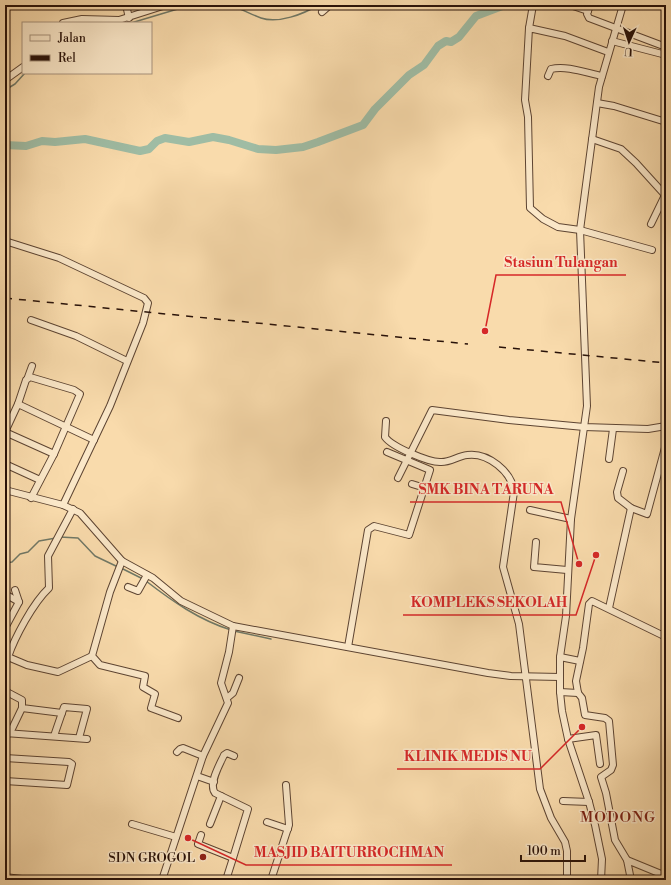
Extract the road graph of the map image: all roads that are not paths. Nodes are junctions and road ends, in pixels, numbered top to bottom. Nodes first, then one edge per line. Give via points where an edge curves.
1 (126, 5) edge
2 (166, 5) edge
3 (330, 5) edge
4 (533, 5) edge
5 (570, 5) edge
6 (623, 5) edge
7 (589, 8) edge
8 (322, 12) dead end
9 (129, 18) junction
10 (66, 22) edge
11 (529, 28) junction
12 (614, 36) junction
13 (650, 46) junction
14 (666, 47) edge
15 (608, 52) junction
16 (666, 55) edge
17 (22, 68) edge
18 (548, 76) dead end
19 (602, 76) junction
20 (5, 80) edge
21 (597, 103) junction
22 (666, 122) edge
23 (592, 139) junction
24 (666, 194) edge
25 (651, 224) dead end
26 (580, 230) junction
27 (5, 241) edge
28 (652, 250) dead end
29 (31, 320) dead end
30 (127, 361) junction
31 (32, 366) dead end
32 (28, 377) junction
33 (18, 404) junction
34 (386, 421) dead end
35 (66, 426) junction
36 (666, 426) edge
37 (584, 427) junction
38 (613, 429) junction
39 (5, 432) edge
40 (94, 440) junction
41 (666, 444) edge
42 (387, 452) dead end
43 (54, 454) junction
44 (408, 456) junction
45 (609, 459) dead end
46 (5, 464) edge
47 (623, 471) dead end
48 (398, 478) dead end
49 (40, 480) junction
50 (412, 484) dead end
51 (424, 488) junction
52 (5, 490) edge
53 (31, 498) junction
54 (63, 505) junction
55 (631, 508) junction
56 (73, 509) junction
57 (530, 510) dead end
58 (571, 520) junction
59 (536, 542) dead end
60 (120, 565) junction
61 (526, 566) dead end
62 (534, 567) junction
63 (567, 570) junction
64 (146, 579) junction
65 (128, 587) dead end
66 (15, 590) dead end
67 (5, 594) edge
68 (19, 602) junction
69 (609, 608) junction
70 (6, 624) edge
71 (233, 629) junction
72 (666, 637) edge
73 (348, 647) junction
74 (92, 656) junction
75 (560, 656) junction
76 (580, 661) junction
77 (524, 675) junction
78 (560, 677) junction
79 (240, 678) dead end
80 (5, 691) edge
81 (560, 692) junction
82 (578, 693) junction
83 (227, 698) junction
84 (22, 708) junction
85 (62, 713) junction
86 (178, 718) dead end
87 (8, 733) edge
88 (54, 736) junction
89 (79, 738) junction
90 (87, 739) dead end
91 (568, 739) junction
92 (177, 752) dead end
93 (203, 756) junction
94 (234, 756) dead end
95 (5, 758) edge
96 (600, 764) dead end
97 (197, 776) junction
98 (5, 781) edge
99 (214, 782) junction
100 (286, 784) dead end
101 (222, 796) junction
102 (563, 801) dead end
103 (589, 802) junction
104 (267, 822) dead end
105 (132, 824) dead end
106 (210, 824) dead end
107 (288, 828) junction
108 (200, 835) dead end
109 (176, 838) junction
110 (233, 858) junction
111 (627, 860) junction
112 (666, 876) edge
113 (5, 877) edge
114 (30, 880) edge
115 (162, 880) edge
116 (226, 880) edge
117 (271, 880) edge
118 (567, 880) edge
119 (601, 880) edge
120 (631, 880) edge

1 - 9 street
2 - 9 street
3 - 8 street
4 - 11 street
5 - 7 street
6 - 12 street
7 - 12 street via 589,18
9 - 10 street via 74,19
11 - 15 street via 565,36
11 - 26 street via 525,100 528,117 530,208 543,220 558,227
12 - 13 street
12 - 13 street
12 - 15 street
13 - 14 street
13 - 16 street
15 - 19 street
17 - 20 street
18 - 19 street via 554,68
19 - 21 street
21 - 22 street
21 - 23 street
23 - 24 street via 621,149
23 - 26 street
24 - 25 street
26 - 28 street
26 - 37 street via 587,406
27 - 30 street via 59,258 147,300 143,323
29 - 30 street via 76,336
30 - 40 street
31 - 32 street
32 - 33 street
32 - 35 street via 80,394
33 - 35 street
33 - 39 street
34 - 44 street via 385,437
35 - 40 street
35 - 43 street
36 - 38 street
37 - 38 street
37 - 44 street via 432,410
37 - 58 street
38 - 45 street
39 - 43 street
40 - 54 street
41 - 55 street via 648,514
42 - 44 street
43 - 49 street
44 - 48 street
44 - 51 street via 430,469
44 - 77 street via 441,462 468,455 482,456 496,463 512,483 514,492 503,567 518,617
46 - 49 street
47 - 55 street via 618,495 622,502
49 - 53 street
50 - 51 street
51 - 73 street via 409,534 374,526 368,530
52 - 53 street
53 - 54 street
54 - 56 street
55 - 69 street
56 - 60 street via 83,516
56 - 74 street via 48,556 49,588 21,629 8,657 27,665 58,672
57 - 58 street
58 - 63 street
59 - 62 street
60 - 64 street
60 - 74 street
61 - 62 street
62 - 63 street
63 - 75 street via 566,616
64 - 65 street via 138,591
64 - 71 street
66 - 68 street
67 - 68 street
68 - 70 street
69 - 72 street
69 - 76 street via 589,602
71 - 73 street
71 - 83 street via 221,683
73 - 77 street via 488,673
74 - 86 street via 100,666 144,676 143,687 155,694 151,707
75 - 76 street
75 - 78 street
76 - 82 street via 577,673
77 - 78 street
77 - 118 street via 540,789 551,818 566,842
78 - 81 street
79 - 83 street via 233,693
80 - 84 street via 22,700
81 - 82 street
81 - 91 street
82 - 111 street via 582,696 585,715 608,720 613,765 611,770 600,777 606,793 615,840
83 - 93 street via 228,703
84 - 85 street
84 - 87 street
85 - 88 street
85 - 89 street via 66,706 87,709
87 - 88 street
88 - 89 street
89 - 90 street
91 - 96 street via 596,735
91 - 103 street
92 - 93 street via 183,748
93 - 97 street
94 - 99 street via 228,753 224,755
95 - 98 street via 72,763 67,785
97 - 99 street
97 - 109 street
99 - 101 street via 213,791
100 - 107 street
101 - 106 street
101 - 110 street via 248,809
102 - 103 street
103 - 119 street via 602,860
104 - 107 street
105 - 109 street
107 - 117 street
108 - 110 street via 198,844
109 - 115 street
110 - 116 street
111 - 112 street
111 - 120 street
113 - 114 street

